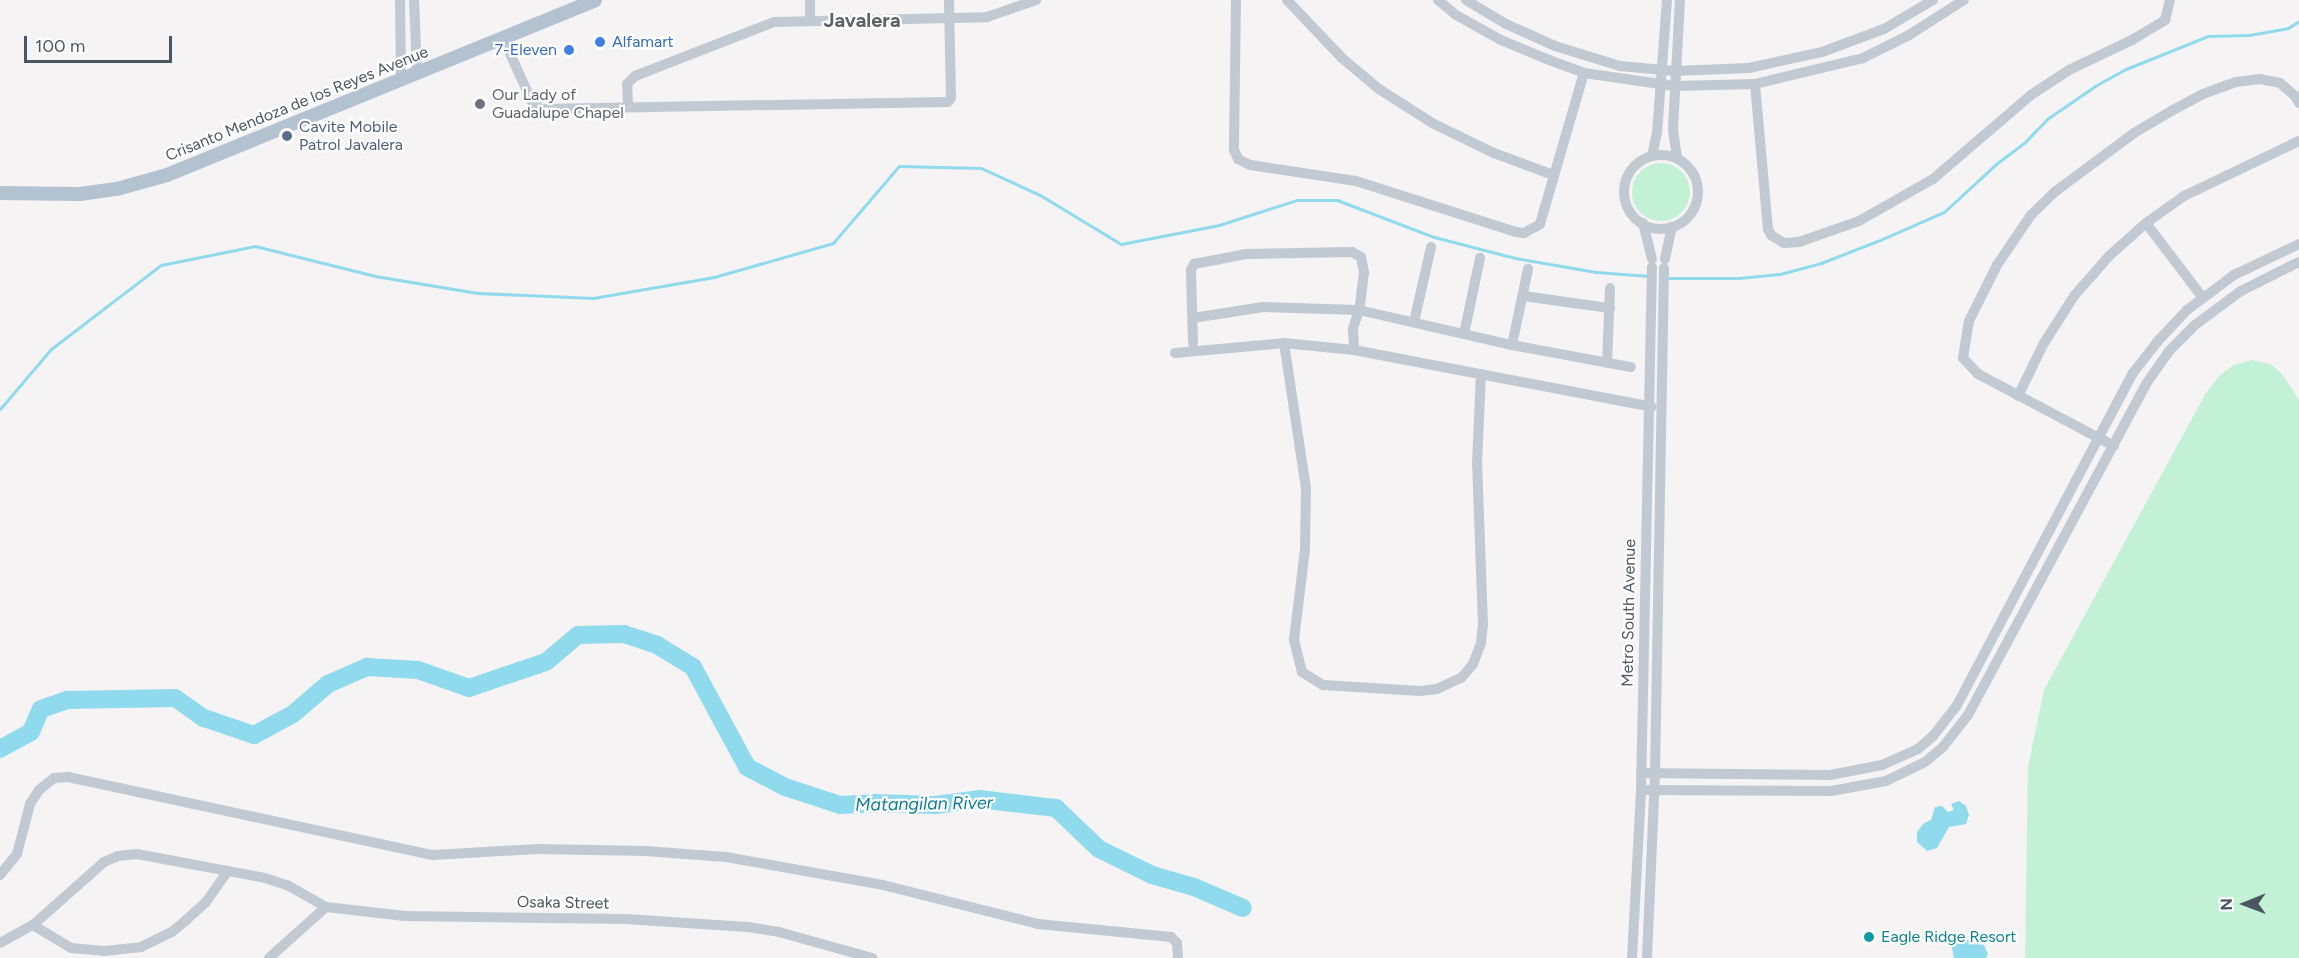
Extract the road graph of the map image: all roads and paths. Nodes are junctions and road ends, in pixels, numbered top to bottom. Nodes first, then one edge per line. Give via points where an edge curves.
1 (400, 0) edge
2 (414, 0) edge
3 (596, 0) edge
4 (810, 0) edge
5 (949, 0) edge
6 (1036, 0) edge
7 (1236, 0) edge
8 (1287, 0) edge
9 (1438, 0) edge
10 (1466, 0) edge
11 (1666, 0) edge
12 (1680, 0) edge
13 (1933, 0) edge
14 (1964, 0) edge
15 (2170, 0) edge
16 (949, 18) junction
17 (810, 20) junction
18 (503, 38) junction
19 (1661, 70) junction
20 (1675, 71) junction
21 (417, 72) junction
22 (1584, 73) junction
23 (401, 79) junction
24 (1755, 84) junction
25 (1660, 86) junction
26 (1674, 86) junction
27 (2299, 103) edge
28 (628, 107) junction
29 (2299, 141) edge
30 (1652, 156) junction
31 (1677, 158) junction
32 (1553, 175) junction
33 (0, 193) edge
34 (2146, 223) junction
35 (1643, 224) junction
36 (1672, 227) junction
37 (2299, 244) edge
38 (1431, 247) dead end
39 (1480, 258) dead end
40 (2299, 262) edge
41 (1528, 269) dead end
42 (1610, 288) dead end
43 (1522, 296) junction
44 (2204, 298) junction
45 (1610, 308) junction
46 (1359, 310) junction
47 (1193, 318) junction
48 (1414, 322) junction
49 (1464, 334) junction
50 (1284, 343) junction
51 (1193, 344) dead end
52 (1512, 345) junction
53 (1354, 350) junction
54 (1175, 353) dead end
55 (1607, 363) junction
56 (1631, 367) dead end
57 (1481, 374) junction
58 (2018, 396) junction
59 (1647, 406) junction
60 (1661, 408) junction
61 (2099, 438) junction
62 (2114, 446) junction
63 (1641, 773) junction
64 (1655, 774) junction
65 (1641, 790) junction
66 (1654, 790) junction
67 (228, 871) junction
68 (0, 875) edge
69 (326, 907) junction
70 (33, 925) junction
71 (0, 943) edge
72 (269, 958) edge
73 (872, 958) edge
74 (1178, 958) edge
75 (1632, 958) edge
76 (1647, 958) edge

1 - 23 street
2 - 21 street
3 - 18 main road, Crisanto Mendoza de los Reyes Avenue
4 - 17 street
5 - 16 street
6 - 16 street via 987,17
7 - 32 street via 1234,150 1244,164 1356,181 1524,233 1540,224
8 - 32 street via 1342,58 1379,89 1444,129
9 - 22 street via 1456,15 1501,40
10 - 19 street via 1555,46 1620,66
11 - 19 street
12 - 20 street
13 - 20 street via 1884,29 1802,58 1749,68
14 - 24 street via 1863,58
15 - 24 street via 2165,20 2069,70 2031,95 1933,178 1859,221 1799,242 1784,243 1768,229
16 - 17 street
16 - 28 street via 948,102
17 - 28 street via 774,22 635,76 627,84
18 - 21 main road, Crisanto Mendoza de los Reyes Avenue
18 - 28 street via 536,107
19 - 20 street
19 - 25 street
20 - 26 street
21 - 23 main road, Crisanto Mendoza de los Reyes Avenue
22 - 25 street
22 - 32 street
23 - 33 main road, Crisanto Mendoza de los Reyes Avenue via 167,175 117,189 80,194
24 - 26 street
25 - 26 street
25 - 30 street via 1658,133
26 - 31 street
27 - 58 street via 2280,83 2260,79 2236,82 2203,94 2134,133 2056,191 2031,215 1997,265 1969,321 1962,348 1963,358 1978,374
29 - 34 street via 2184,196
30 - 31 street
30 - 35 street, Metro South Avenue via 1634,167 1625,186 1628,208
31 - 36 street via 1692,171 1698,194 1689,217
34 - 44 street
34 - 58 street via 2109,256 2074,296 2044,343
35 - 36 street
35 - 59 street, Metro South Avenue via 1652,265
36 - 60 street, Metro South Avenue via 1665,266
37 - 44 street via 2234,275
38 - 48 street
39 - 49 street
40 - 62 street via 2241,291 2195,325 2168,352 2146,384
41 - 43 street
42 - 45 street
43 - 45 street
43 - 52 street
44 - 61 street via 2187,310 2133,373
45 - 55 street
46 - 47 street via 1263,308
46 - 47 street via 1364,272 1358,253 1295,251 1246,254 1194,264
46 - 48 street
46 - 53 street via 1353,329
47 - 51 street
48 - 49 street
49 - 52 street
50 - 53 street
50 - 54 street
50 - 57 street via 1306,489 1305,549 1294,640 1302,672 1323,685 1437,689 1461,678 1473,664 1484,626 1477,464
52 - 55 street
53 - 57 street
55 - 56 street
57 - 59 street
58 - 61 street
59 - 60 street
59 - 63 street, Metro South Avenue
60 - 64 street, Metro South Avenue
61 - 62 street
61 - 64 street via 1956,707 1918,748 1882,765 1830,775
62 - 66 street via 1968,715 1926,762 1886,781 1831,791
63 - 64 street
63 - 65 street, Metro South Avenue
64 - 66 street, Metro South Avenue
65 - 66 street
65 - 75 street, Metro South Avenue
66 - 76 street, Metro South Avenue
67 - 69 street via 289,886
67 - 70 street via 137,854 118,856 104,862
67 - 70 street via 206,902 185,921 141,947 104,951 71,948
68 - 74 street via 17,854 30,804 39,790 54,778 68,777 433,855 538,849 657,851 726,857 883,885 1038,924 1171,937 1177,943
69 - 72 street
69 - 73 street, Osaka Street via 404,916 625,919 748,927
70 - 71 street

